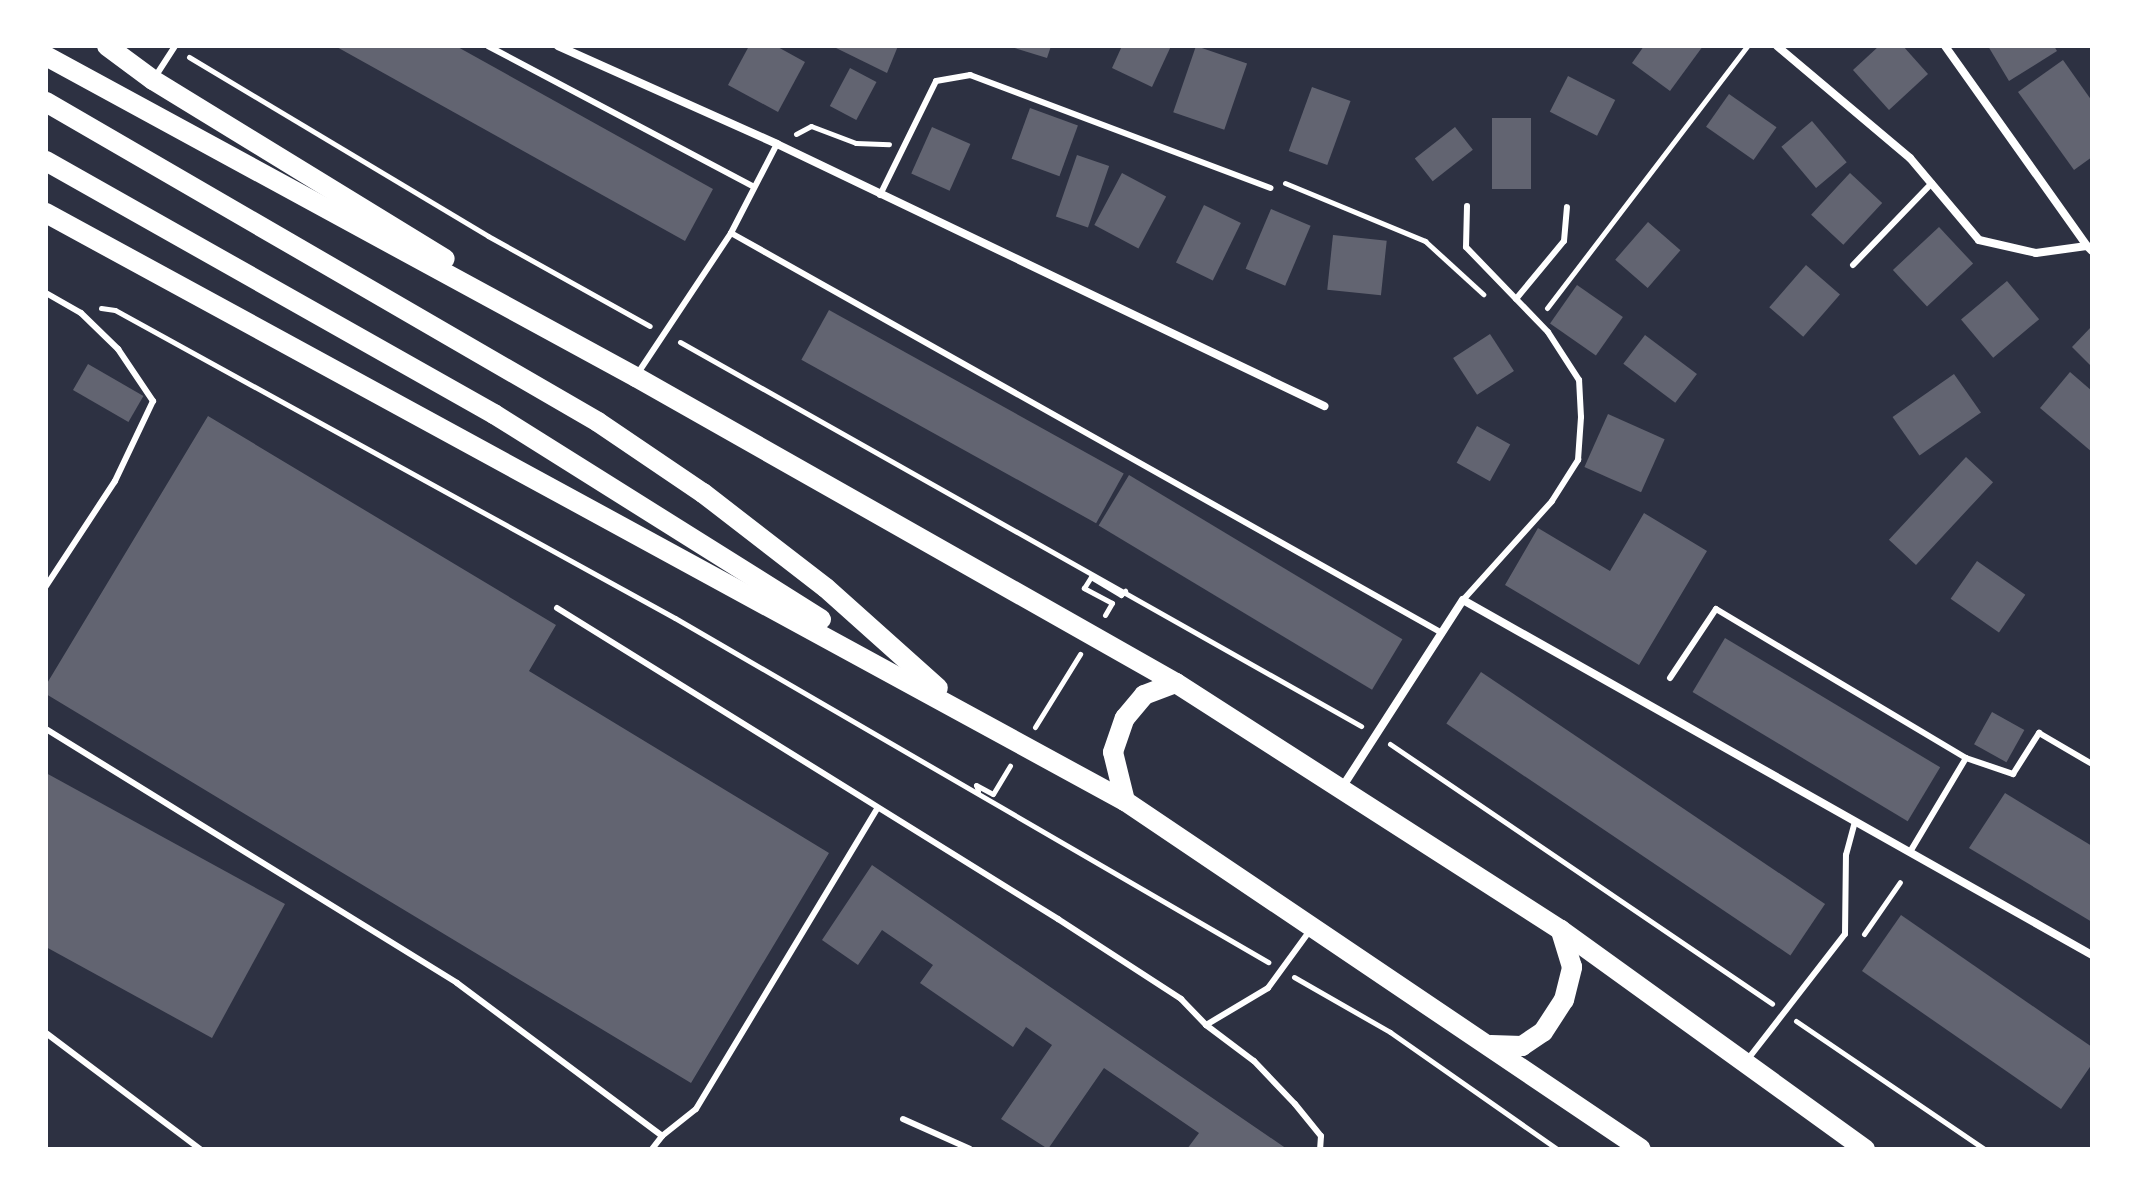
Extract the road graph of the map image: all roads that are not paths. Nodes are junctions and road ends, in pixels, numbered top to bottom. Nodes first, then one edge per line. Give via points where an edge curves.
1 (107, 46) edge
2 (488, 46) edge
3 (558, 46) edge
4 (1777, 46) edge
5 (1945, 46) edge
6 (174, 47) edge
7 (46, 56) edge
8 (153, 80) junction
9 (46, 102) edge
10 (777, 144) junction
11 (46, 161) edge
12 (1932, 183) junction
13 (754, 187) junction
14 (1270, 188) dead end
15 (880, 195) junction
16 (1467, 206) dead end
17 (1567, 207) dead end
18 (48, 219) edge
19 (731, 233) junction
20 (2090, 248) edge
21 (1853, 265) dead end
22 (46, 293) edge
23 (1516, 299) junction
24 (636, 377) junction
25 (1324, 406) dead end
26 (46, 586) edge
27 (1463, 600) junction
28 (557, 608) dead end
29 (1442, 633) junction
30 (1670, 678) dead end
31 (1176, 683) junction
32 (965, 712) junction
33 (46, 729) edge
34 (1966, 758) junction
35 (2092, 764) edge
36 (1343, 786) junction
37 (1125, 801) junction
38 (877, 809) junction
39 (1855, 821) junction
40 (1910, 852) junction
41 (1314, 927) junction
42 (1561, 930) junction
43 (2092, 955) edge
44 (1206, 1025) junction
45 (46, 1033) edge
46 (1491, 1045) junction
47 (1745, 1063) junction
48 (903, 1119) dead end
49 (662, 1136) junction
50 (200, 1149) edge
51 (652, 1149) edge
52 (970, 1149) edge
53 (1320, 1149) edge
54 (1641, 1149) edge
55 (1865, 1149) edge

1 - 8 main road
2 - 13 lane
3 - 10 street
4 - 12 street via 1910,158
5 - 20 street
6 - 8 lane
7 - 24 main road
8 - 24 main road
9 - 32 main road via 598,422 703,493 826,588
10 - 13 lane
10 - 15 street
11 - 32 main road via 494,414
12 - 20 street via 1979,240 2036,253
12 - 21 lane
13 - 19 lane
14 - 15 lane via 970,75 936,81
15 - 25 street
16 - 23 lane via 1466,247
17 - 23 lane via 1564,241
18 - 32 main road
19 - 24 lane
19 - 29 lane
22 - 26 lane via 81,313 118,349 153,401 115,481
23 - 27 lane via 1548,332 1579,380 1578,460 1552,501
24 - 31 main road
27 - 29 street
27 - 39 street
28 - 38 lane
29 - 36 street
30 - 34 lane via 1716,609
31 - 36 main road
31 - 37 main road via 1144,695 1125,718 1113,752
32 - 37 main road
33 - 49 lane via 457,983
34 - 35 lane via 2013,774 2039,733
34 - 40 lane
36 - 42 main road
37 - 41 main road
38 - 44 lane via 1181,999
38 - 49 lane via 696,1109
39 - 40 street
39 - 47 lane via 1846,855 1845,934
40 - 43 street
41 - 44 lane via 1268,988
41 - 46 main road
42 - 46 main road via 1572,967 1564,1000 1543,1032 1522,1046
42 - 47 main road
44 - 53 lane via 1254,1061 1295,1104 1321,1136
45 - 50 lane
46 - 54 main road
47 - 55 main road
48 - 52 lane
49 - 51 lane

